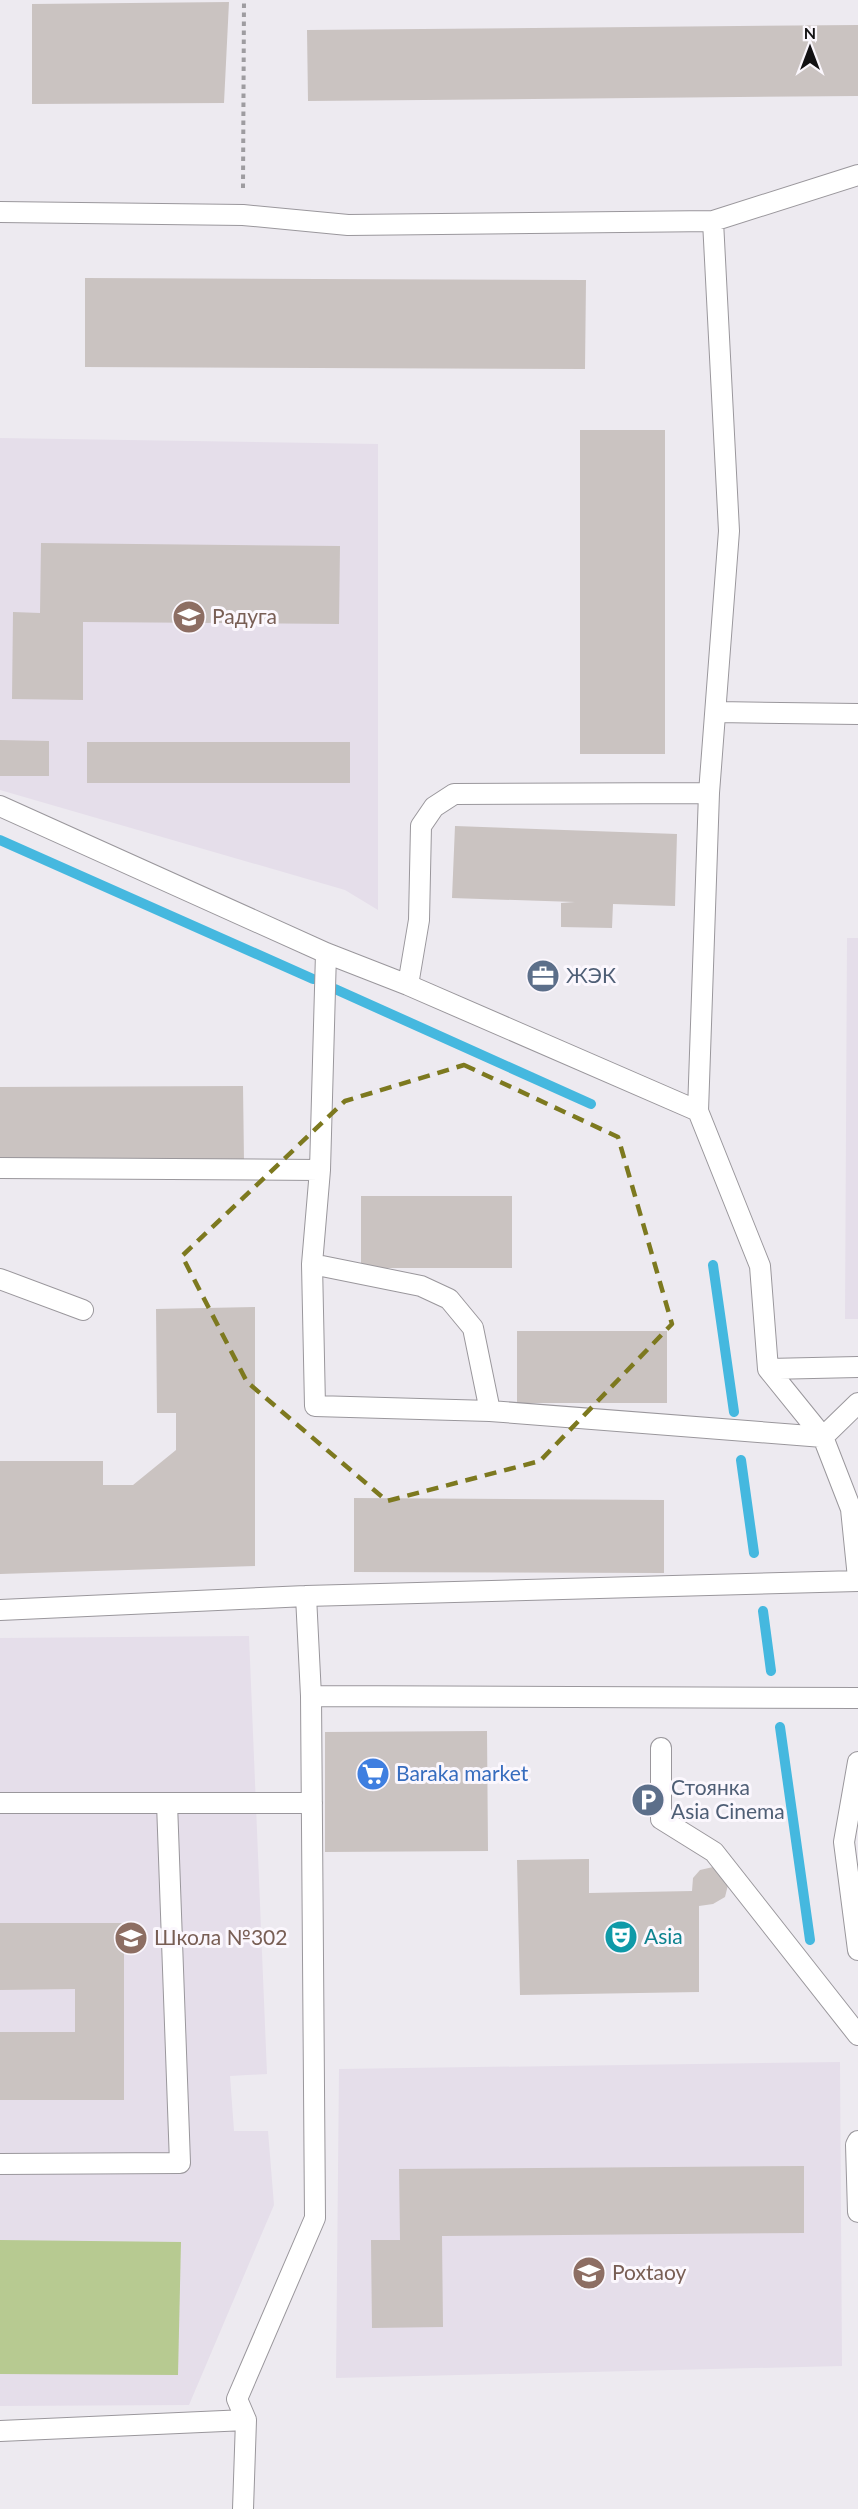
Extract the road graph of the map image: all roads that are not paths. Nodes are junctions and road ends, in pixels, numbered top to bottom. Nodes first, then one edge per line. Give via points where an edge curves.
1 (858, 175) edge
2 (0, 212) edge
3 (713, 221) junction
4 (717, 712) junction
5 (858, 714) edge
6 (709, 793) junction
7 (0, 806) edge
8 (326, 953) junction
9 (408, 985) junction
10 (698, 1111) junction
11 (0, 1168) edge
12 (320, 1170) junction
13 (312, 1264) junction
14 (0, 1279) edge
15 (83, 1310) dead end
16 (858, 1367) edge
17 (768, 1369) junction
18 (858, 1403) edge
19 (490, 1411) junction
20 (823, 1437) junction
21 (858, 1580) edge
22 (306, 1596) junction
23 (0, 1610) edge
24 (311, 1696) junction
25 (858, 1698) edge
26 (661, 1748) dead end
27 (858, 1762) edge
28 (0, 1803) edge
29 (166, 1803) junction
30 (312, 1803) junction
31 (858, 1950) edge
32 (858, 2035) edge
33 (858, 2141) edge
34 (0, 2164) edge
35 (858, 2212) edge
36 (246, 2420) junction
37 (0, 2431) edge
38 (243, 2509) edge

1 - 3 lane
2 - 3 lane via 243,215 348,225
3 - 4 lane via 729,531
4 - 5 lane
4 - 6 lane
6 - 9 lane via 454,794 434,807 420,826 419,920
6 - 10 lane
7 - 8 lane
8 - 9 lane
8 - 12 lane
9 - 10 lane
10 - 17 lane via 760,1266
11 - 12 lane
12 - 13 lane
13 - 19 lane via 420,1286 450,1299 473,1328
13 - 19 lane via 315,1406
14 - 15 lane
16 - 17 lane
17 - 20 lane
18 - 20 lane
19 - 20 lane
20 - 21 lane via 851,1509
21 - 22 lane
22 - 23 lane
22 - 24 lane
24 - 25 lane
24 - 30 lane
26 - 32 lane via 661,1819 714,1852
27 - 31 lane via 844,1842
28 - 29 lane
29 - 30 lane
29 - 34 lane via 180,2163
30 - 36 lane via 315,2218 237,2399
33 - 35 lane
36 - 37 lane
36 - 38 lane

